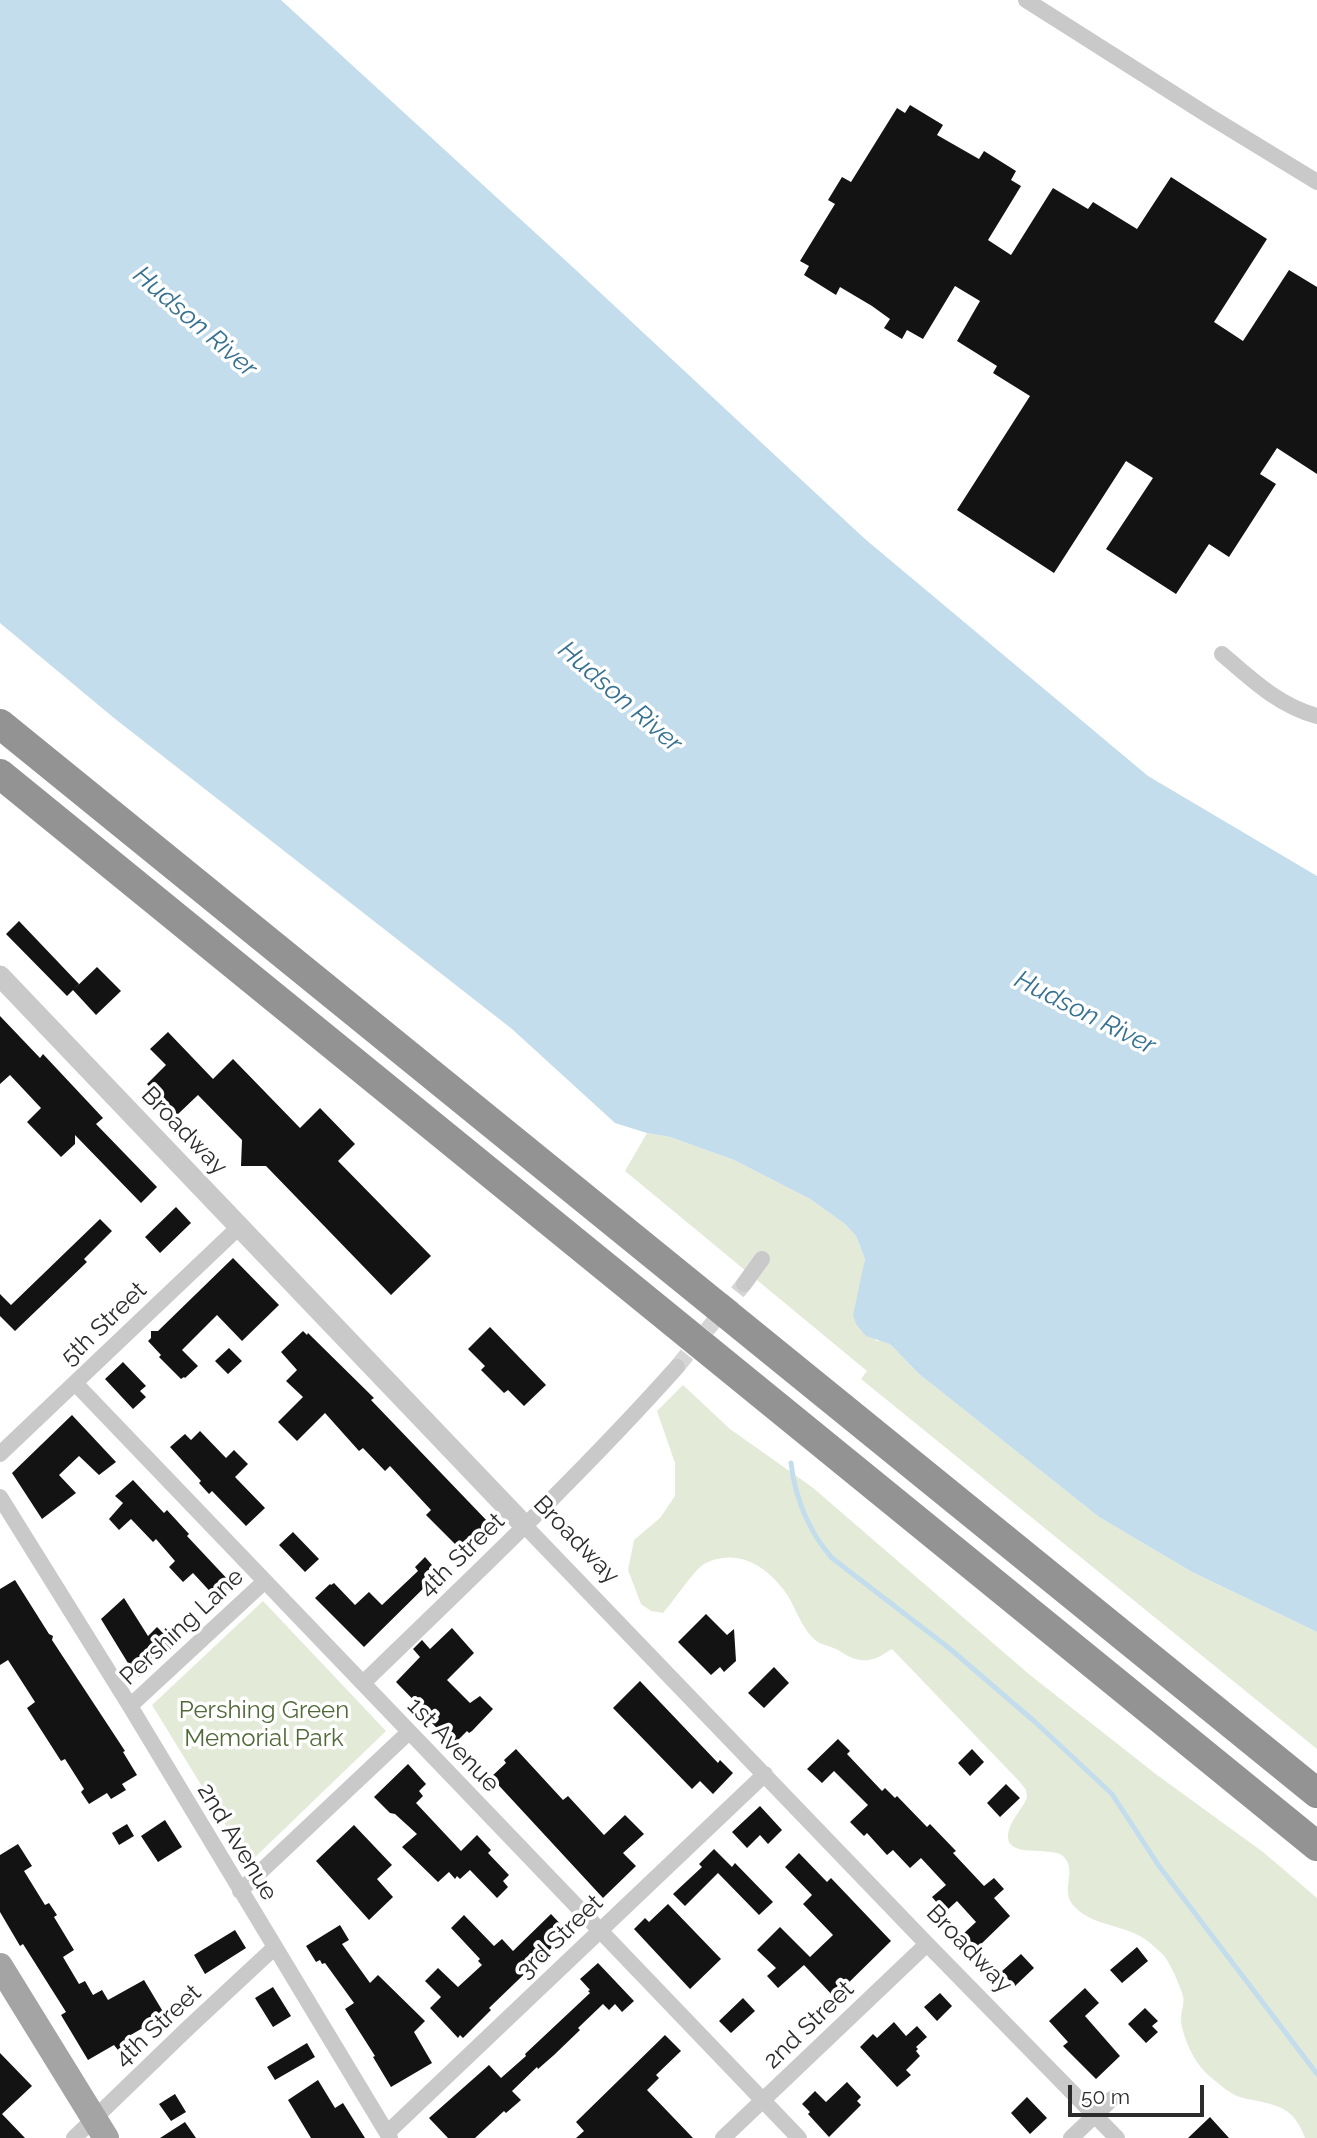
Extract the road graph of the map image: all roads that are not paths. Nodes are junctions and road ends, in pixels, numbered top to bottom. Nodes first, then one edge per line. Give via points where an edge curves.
1 (1026, 0) edge
2 (1317, 182) edge
3 (1222, 654) dead end
4 (1317, 716) edge
5 (0, 724) edge
6 (0, 774) edge
7 (0, 976) edge
8 (239, 1227) junction
9 (761, 1259) dead end
10 (744, 1284) tunnel mouth
11 (677, 1367) tunnel mouth
12 (75, 1383) junction
13 (0, 1454) edge
14 (0, 1497) edge
15 (525, 1526) junction
16 (265, 1581) junction
17 (363, 1683) junction
18 (130, 1706) junction
19 (409, 1731) junction
20 (765, 1774) junction
21 (1317, 1793) edge
22 (1317, 1846) edge
23 (240, 1891) junction
24 (600, 1930) junction
25 (927, 1944) junction
26 (274, 1948) junction
27 (0, 1966) edge
28 (1113, 2098) dead end
29 (763, 2101) junction
30 (1094, 2116) junction
31 (100, 2128) edge
32 (389, 2136) edge
33 (74, 2138) edge
34 (723, 2138) edge
35 (799, 2138) edge
36 (1071, 2138) edge
37 (1117, 2138) edge

1 - 2 street
3 - 4 street via 1270,695
5 - 21 highway
6 - 22 highway
7 - 8 street, Broadway
8 - 12 street, 5th Street
8 - 15 street, Broadway
9 - 10 street
11 - 15 street, 4th Street
12 - 13 street, 5th Street
12 - 16 street, 1st Avenue
14 - 18 street, 2nd Avenue
15 - 17 street, 4th Street
15 - 20 street, Broadway
16 - 17 street, 1st Avenue
16 - 18 street, Pershing Lane
17 - 19 street, 1st Avenue
18 - 23 street, 2nd Avenue
19 - 23 street
19 - 24 street, 1st Avenue
20 - 24 street, 3rd Street
20 - 25 street, Broadway
23 - 26 street, 2nd Avenue
24 - 29 street, 1st Avenue
24 - 32 street, 3rd Street
25 - 29 street, 2nd Street
25 - 30 street, Broadway
26 - 31 street, 4th Street
26 - 32 street, 2nd Avenue
27 - 31 main road
28 - 30 street
29 - 34 street, 2nd Street
29 - 35 street, 1st Avenue
30 - 36 street
30 - 37 street, Broadway
31 - 33 street, 4th Street

